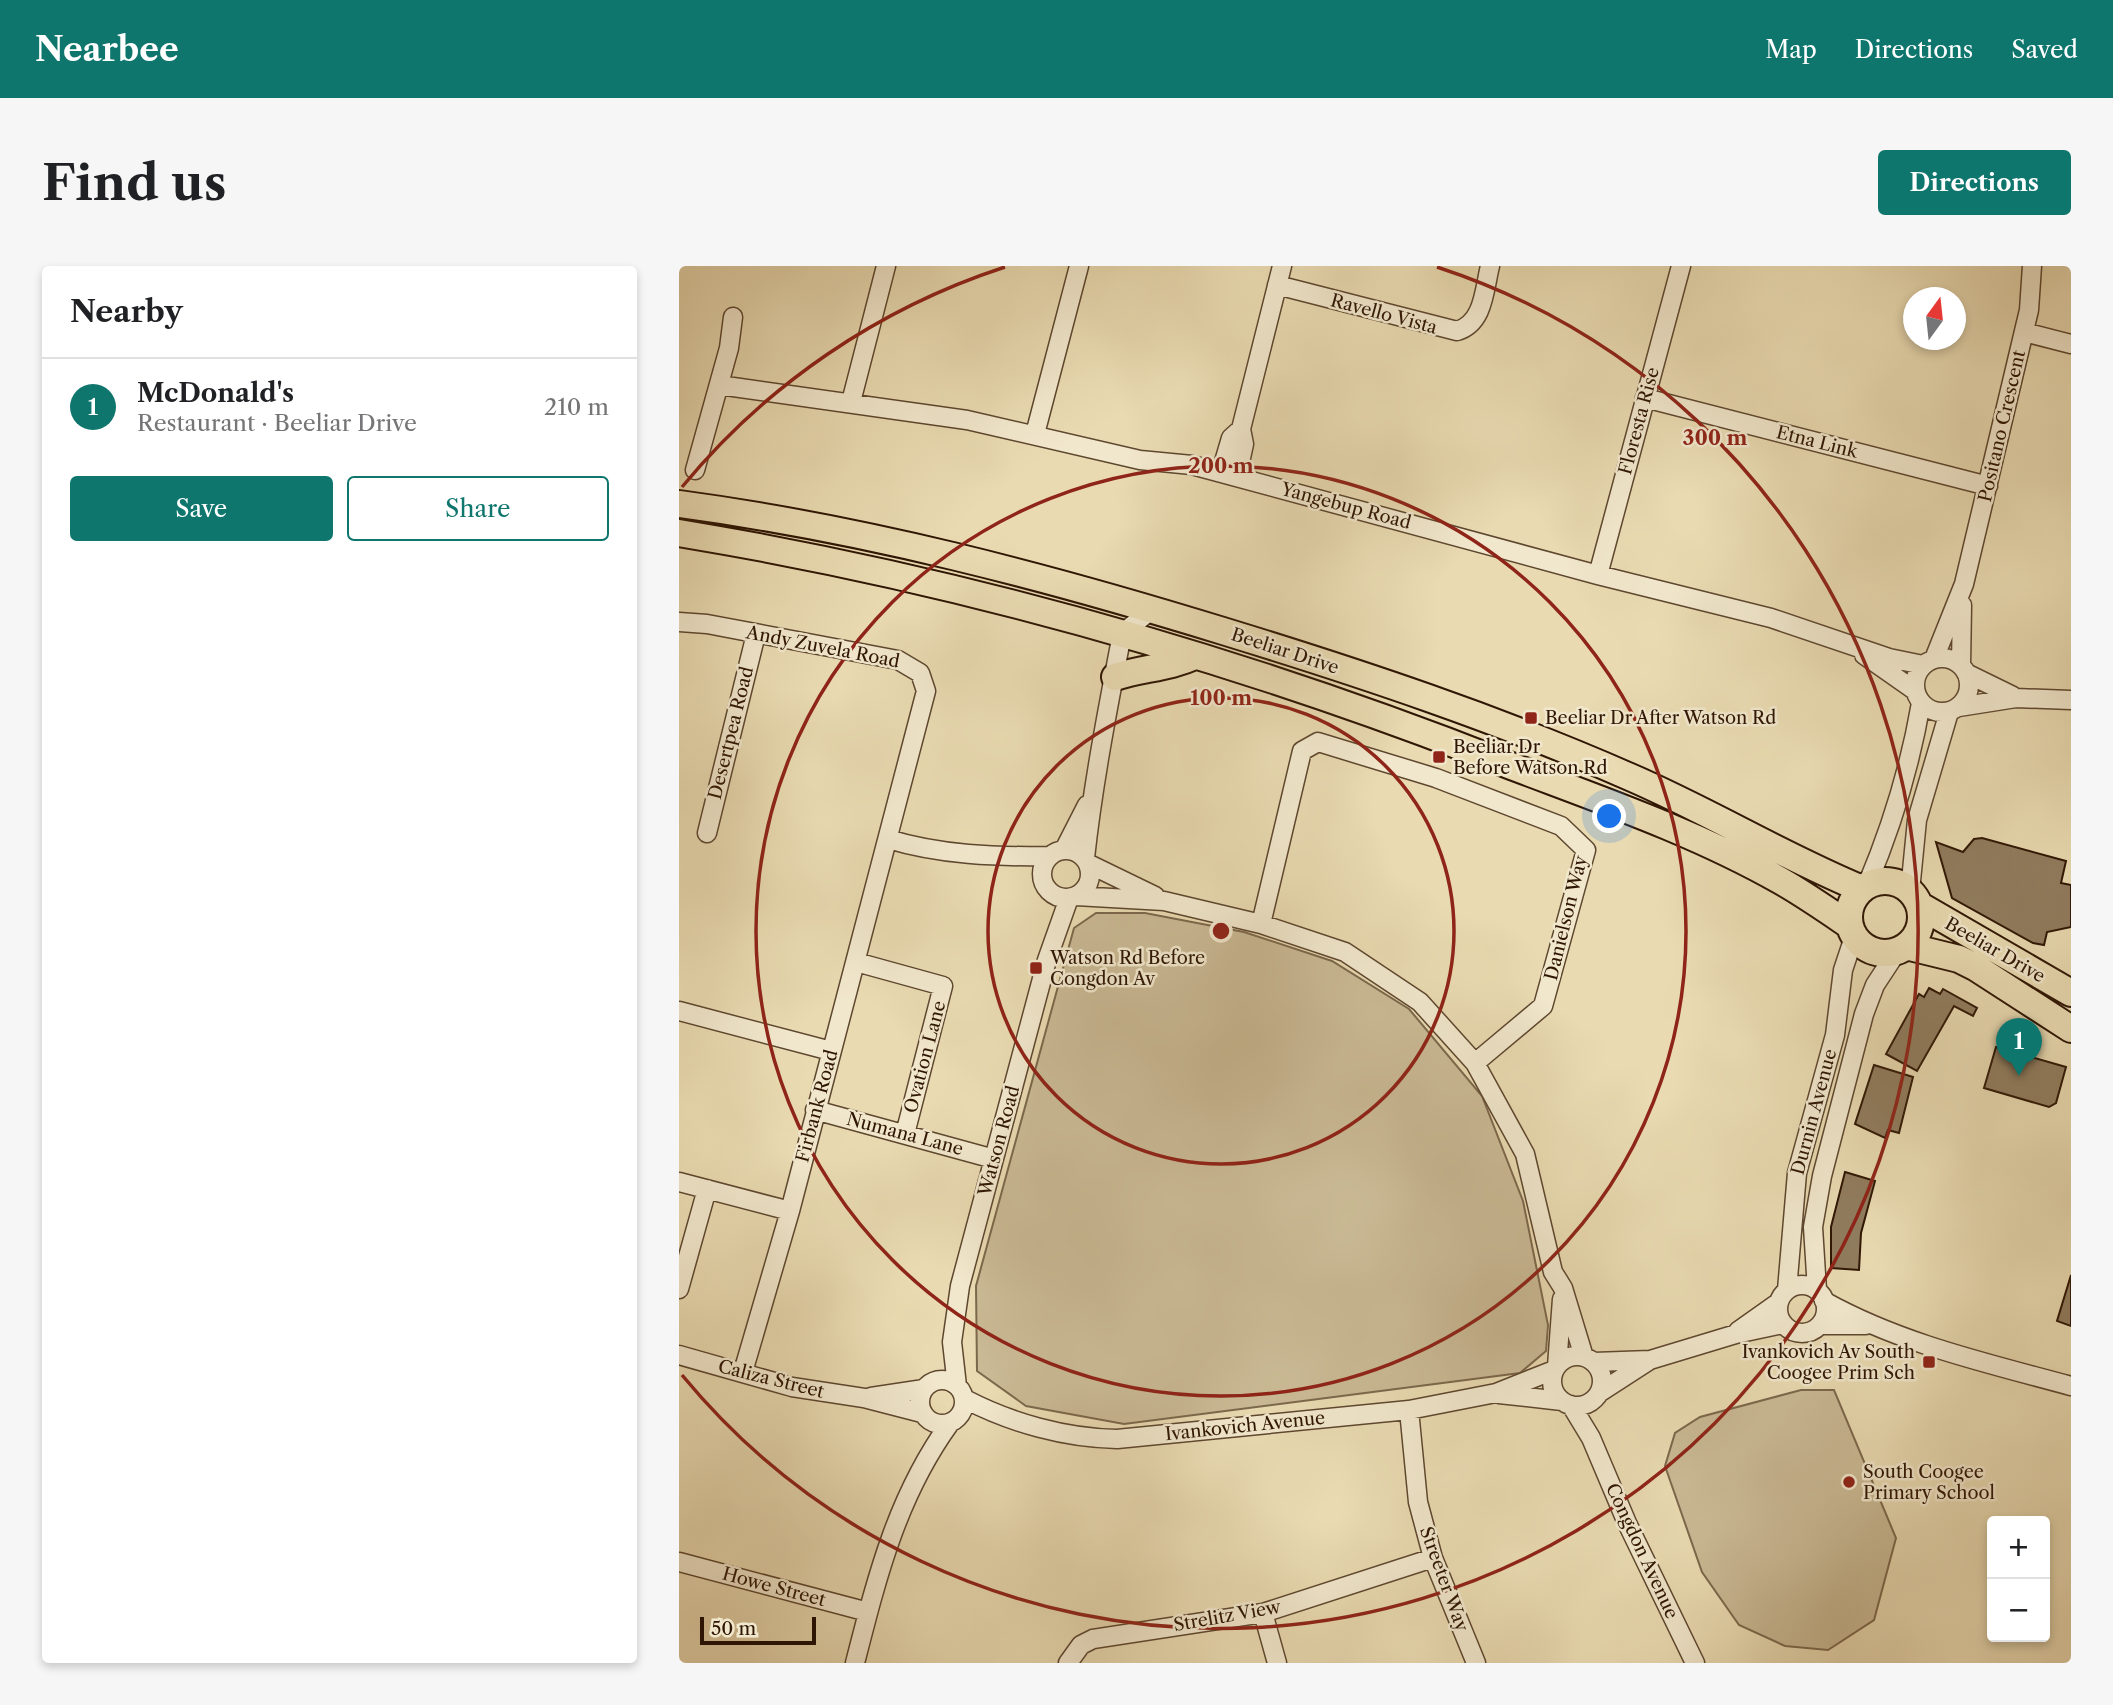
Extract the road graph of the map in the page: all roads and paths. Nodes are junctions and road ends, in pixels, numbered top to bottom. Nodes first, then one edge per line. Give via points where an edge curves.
1 (886, 266) edge
2 (1079, 266) edge
3 (1282, 266) edge
4 (1490, 266) edge
5 (1681, 266) edge
6 (2032, 266) edge
7 (1277, 285) junction
8 (733, 317) dead end
9 (2024, 332) junction
10 (2071, 344) edge
11 (719, 385) junction
12 (1645, 398) junction
13 (851, 402) junction
14 (1035, 434) junction
15 (695, 470) dead end
16 (1229, 474) junction
17 (1988, 486) junction
18 (679, 504) edge
19 (679, 533) edge
20 (1598, 575) junction
21 (1964, 584) junction
22 (1101, 594) junction
23 (1152, 609) junction
24 (679, 622) edge
25 (756, 634) junction
26 (1122, 634) junction
27 (1841, 639) junction
28 (1195, 656) junction
29 (1929, 662) junction
30 (1964, 670) junction
31 (1115, 677) junction
32 (1918, 696) junction
33 (2016, 698) junction
34 (2071, 700) edge
35 (1954, 710) junction
36 (1092, 796) junction
37 (707, 833) dead end
38 (888, 839) junction
39 (1057, 853) junction
40 (997, 857) junction
41 (1087, 861) junction
42 (1046, 887) junction
43 (1864, 887) junction
44 (1072, 897) junction
45 (1914, 898) junction
46 (1164, 901) junction
47 (1261, 924) junction
48 (1852, 931) junction
49 (1053, 941) junction
50 (1902, 948) junction
51 (856, 962) junction
52 (2071, 993) edge
53 (679, 1011) edge
54 (2071, 1029) edge
55 (831, 1051) junction
56 (1475, 1063) junction
57 (815, 1110) junction
58 (905, 1134) junction
59 (994, 1159) junction
60 (679, 1182) edge
61 (708, 1189) junction
62 (790, 1211) junction
63 (1563, 1288) junction
64 (679, 1289) edge
65 (1783, 1296) junction
66 (1821, 1296) junction
67 (1783, 1324) junction
68 (1820, 1325) junction
69 (1873, 1325) junction
70 (1735, 1334) junction
71 (952, 1342) junction
72 (679, 1355) edge
73 (1589, 1360) junction
74 (1650, 1360) junction
75 (1555, 1368) junction
76 (743, 1372) junction
77 (929, 1385) junction
78 (2071, 1386) edge
79 (961, 1392) junction
80 (1496, 1393) junction
81 (1597, 1395) junction
82 (864, 1398) junction
83 (1567, 1403) junction
84 (1409, 1410) junction
85 (995, 1414) junction
86 (925, 1416) junction
87 (953, 1421) junction
88 (1591, 1438) junction
89 (924, 1458) junction
90 (1433, 1558) junction
91 (679, 1562) edge
92 (868, 1612) junction
93 (1263, 1613) junction
94 (855, 1663) edge
95 (1068, 1663) edge
96 (1277, 1663) edge
97 (1476, 1663) edge
98 (1696, 1663) edge

1 - 13 street
2 - 14 street
3 - 7 street
4 - 7 street, Ravello Vista via 1477,317 1457,331
5 - 12 street, Floresta Rise
6 - 9 street, Positano Crescent
7 - 16 street via 1241,429 1231,438
8 - 11 street
9 - 10 street
9 - 17 street, Positano Crescent
11 - 13 street, Yangebup Road
11 - 15 street
12 - 17 street, Etna Link
12 - 20 street, Floresta Rise
13 - 14 street, Yangebup Road
14 - 16 street, Yangebup Road via 1140,460
16 - 20 street, Yangebup Road
17 - 21 street, Positano Crescent
18 - 22 highway, Beeliar Drive via 874,536
19 - 26 highway, Beeliar Drive via 933,582
20 - 27 street, Yangebup Road
21 - 29 street, Positano Crescent
21 - 30 street, Positano Crescent
22 - 23 highway, Beeliar Drive
22 - 26 street
23 - 26 street
23 - 43 highway, Beeliar Drive via 1356,673 1555,746
24 - 25 street, Andy Zuvela Road
25 - 37 street, Desertpea Road
25 - 38 street, Andy Zuvela Road via 898,660 920,673 925,702
26 - 28 highway, Beeliar Drive
26 - 31 street
27 - 29 street, Yangebup Road via 1889,657
27 - 32 street, Yangebup Road
28 - 31 highway via 1173,667 1143,668
28 - 48 highway, Beeliar Drive via 1428,733 1652,822 1782,881
29 - 30 street via 1947,658
29 - 32 street via 1916,675
30 - 33 street
30 - 35 street via 1969,689
31 - 36 street
32 - 35 street via 1934,712
32 - 43 street via 1906,780 1888,837
33 - 34 street
33 - 35 street
35 - 45 street via 1917,820
36 - 39 street
36 - 41 street
38 - 40 street
38 - 51 street, Firbank Road
39 - 40 street
39 - 41 street via 1079,853
39 - 42 street via 1042,869
40 - 42 street via 1028,870
41 - 44 street via 1090,879
41 - 46 street
42 - 44 street
42 - 49 street, Watson Road
43 - 45 highway via 1889,881
43 - 48 highway via 1850,905
44 - 46 street
44 - 49 street, Watson Road
45 - 50 highway via 1918,932
45 - 52 highway, Beeliar Drive
46 - 47 street
47 - 56 street via 1345,952 1420,1002
47 - 56 street, Danielson Way via 1302,751 1318,742 1436,778 1561,827 1586,850 1543,1006
48 - 50 highway via 1873,951
48 - 65 street, Durnin Avenue via 1835,1035 1797,1173 1792,1265
49 - 59 street, Watson Road
50 - 54 highway, Beeliar Drive via 1967,962
50 - 66 street, Durnin Avenue via 1875,985 1864,1014 1822,1176 1813,1227
51 - 55 street, Firbank Road
51 - 58 street, Ovation Lane via 943,986
53 - 55 street
55 - 57 street, Firbank Road
56 - 63 street via 1525,1153 1553,1272
57 - 58 street, Numana Lane
57 - 62 street, Firbank Road
58 - 59 street, Numana Lane
59 - 71 street, Watson Road via 960,1286
60 - 61 street
61 - 62 street
61 - 64 street
62 - 76 street, Firbank Road
63 - 73 street
63 - 75 street
65 - 66 street via 1802,1285
65 - 67 street via 1779,1318
65 - 70 street
66 - 68 street via 1826,1314
66 - 69 street
67 - 68 street via 1801,1334
67 - 70 street
68 - 69 street
69 - 78 street via 1926,1345
70 - 74 street
71 - 77 street, Watson Road
71 - 79 street, Watson Road
72 - 76 street, Caliza Street
73 - 74 street
73 - 75 street via 1569,1356
73 - 81 street via 1602,1376
74 - 81 street
75 - 80 street, Ivankovich Avenue
75 - 83 street via 1552,1387
76 - 82 street, Caliza Street via 810,1391
77 - 79 street via 946,1380
77 - 82 street, Caliza Street
77 - 86 street via 920,1397
79 - 85 street, Ivankovich Avenue
79 - 87 street via 964,1408
80 - 83 street, Ivankovich Avenue
80 - 84 street, Ivankovich Avenue
81 - 83 street via 1580,1406
81 - 88 street, Congdon Avenue
82 - 86 street, Caliza Street
83 - 88 street, Congdon Avenue
84 - 85 street, Ivankovich Avenue via 1117,1439 1078,1437
84 - 90 street, Streeter Way via 1418,1502
85 - 87 street, Ivankovich Avenue
86 - 87 street via 935,1424
86 - 89 street
87 - 89 street
88 - 98 street, Congdon Avenue
89 - 92 street via 893,1527
90 - 93 street, Strelitz View
90 - 97 street, Streeter Way
91 - 92 street, Howe Street
92 - 94 street
93 - 95 street, Strelitz View via 1104,1636 1081,1645
93 - 96 street

